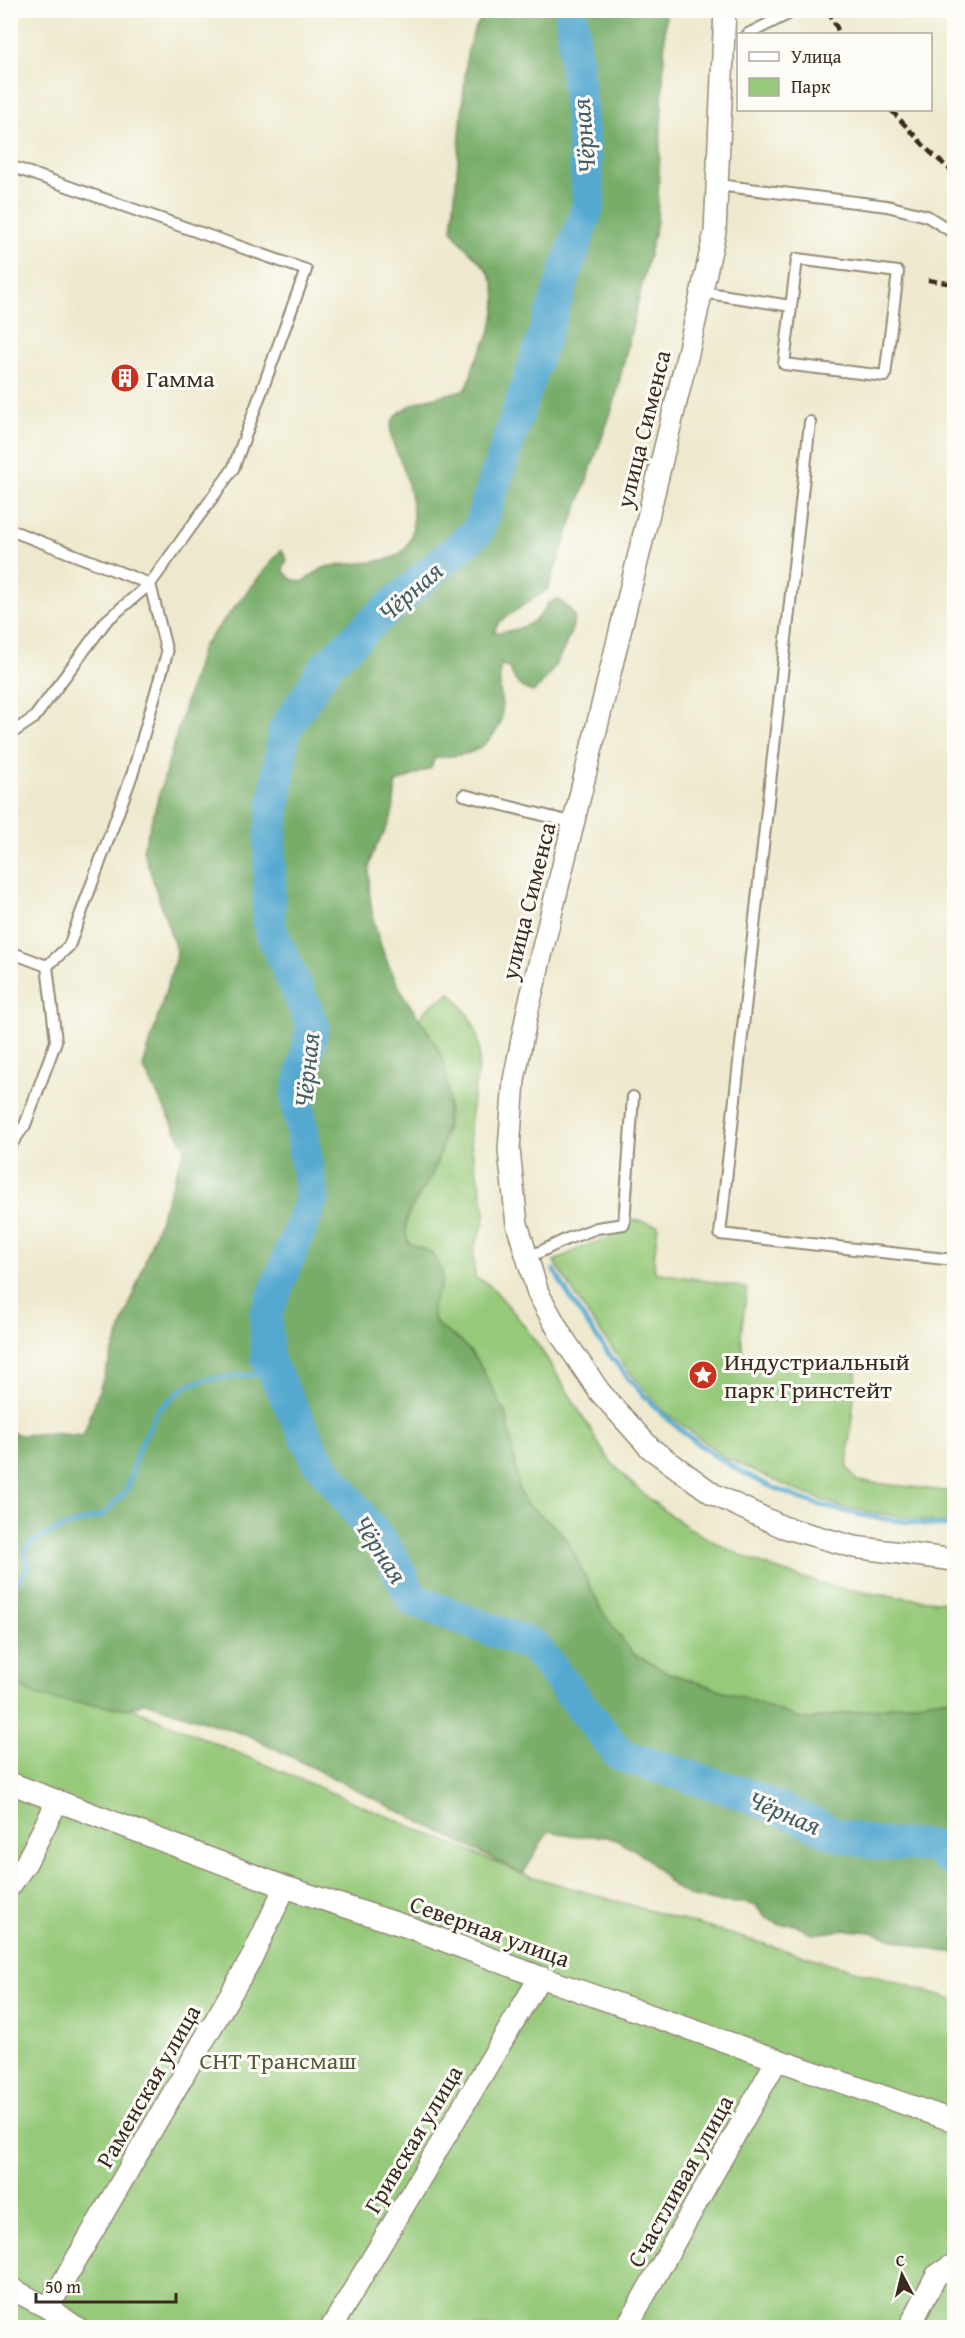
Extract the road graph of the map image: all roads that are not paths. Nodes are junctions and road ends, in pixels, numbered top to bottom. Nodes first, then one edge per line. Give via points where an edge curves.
1 (725, 10) edge
2 (796, 10) edge
3 (750, 33) edge
4 (731, 35) edge
5 (10, 166) edge
6 (718, 185) junction
7 (954, 233) edge
8 (702, 292) junction
9 (791, 306) junction
10 (810, 422) dead end
11 (10, 530) edge
12 (150, 584) junction
13 (10, 734) edge
14 (464, 795) dead end
15 (574, 823) junction
16 (10, 952) edge
17 (47, 966) junction
18 (633, 1097) dead end
19 (10, 1146) edge
20 (526, 1258) junction
21 (954, 1260) edge
22 (954, 1560) edge
23 (10, 1783) edge
24 (57, 1802) junction
25 (10, 1886) edge
26 (285, 1887) junction
27 (540, 1977) junction
28 (777, 2060) junction
29 (954, 2121) edge
30 (954, 2264) edge
31 (10, 2288) edge
32 (48, 2308) junction
33 (77, 2328) edge
34 (331, 2328) edge
35 (626, 2328) edge
36 (909, 2328) edge

1 - 4 street, улица Сименса
2 - 3 lane
4 - 6 street, улица Сименса
5 - 12 lane via 306,270 233,469
6 - 7 lane via 887,206 927,216
6 - 8 street, улица Сименса via 715,232
8 - 9 lane
8 - 15 street, улица Сименса
9 - 9 lane via 784,364 885,376 898,272 797,260
10 - 21 lane via 720,1234
11 - 12 lane
12 - 13 lane via 106,621 34,718
12 - 17 lane via 167,653 133,772 69,946
14 - 15 lane
15 - 20 street, улица Сименса via 514,1080 508,1150 517,1224
16 - 17 lane
17 - 19 lane via 56,1041 25,1125
18 - 20 lane via 624,1224 597,1228
20 - 22 street, улица Сименса via 538,1293 561,1335 599,1391 650,1449 713,1494 783,1527 854,1547
23 - 24 street, Северная улица
24 - 25 street
24 - 26 street, Северная улица
26 - 27 street, Северная улица via 411,1928
26 - 32 street, Раменская улица via 251,1959
27 - 28 street, Северная улица
27 - 34 street, Гривская улица
28 - 29 street, Северная улица
28 - 35 street, Счастливая улица
30 - 36 street via 936,2276
31 - 32 street
32 - 33 street

